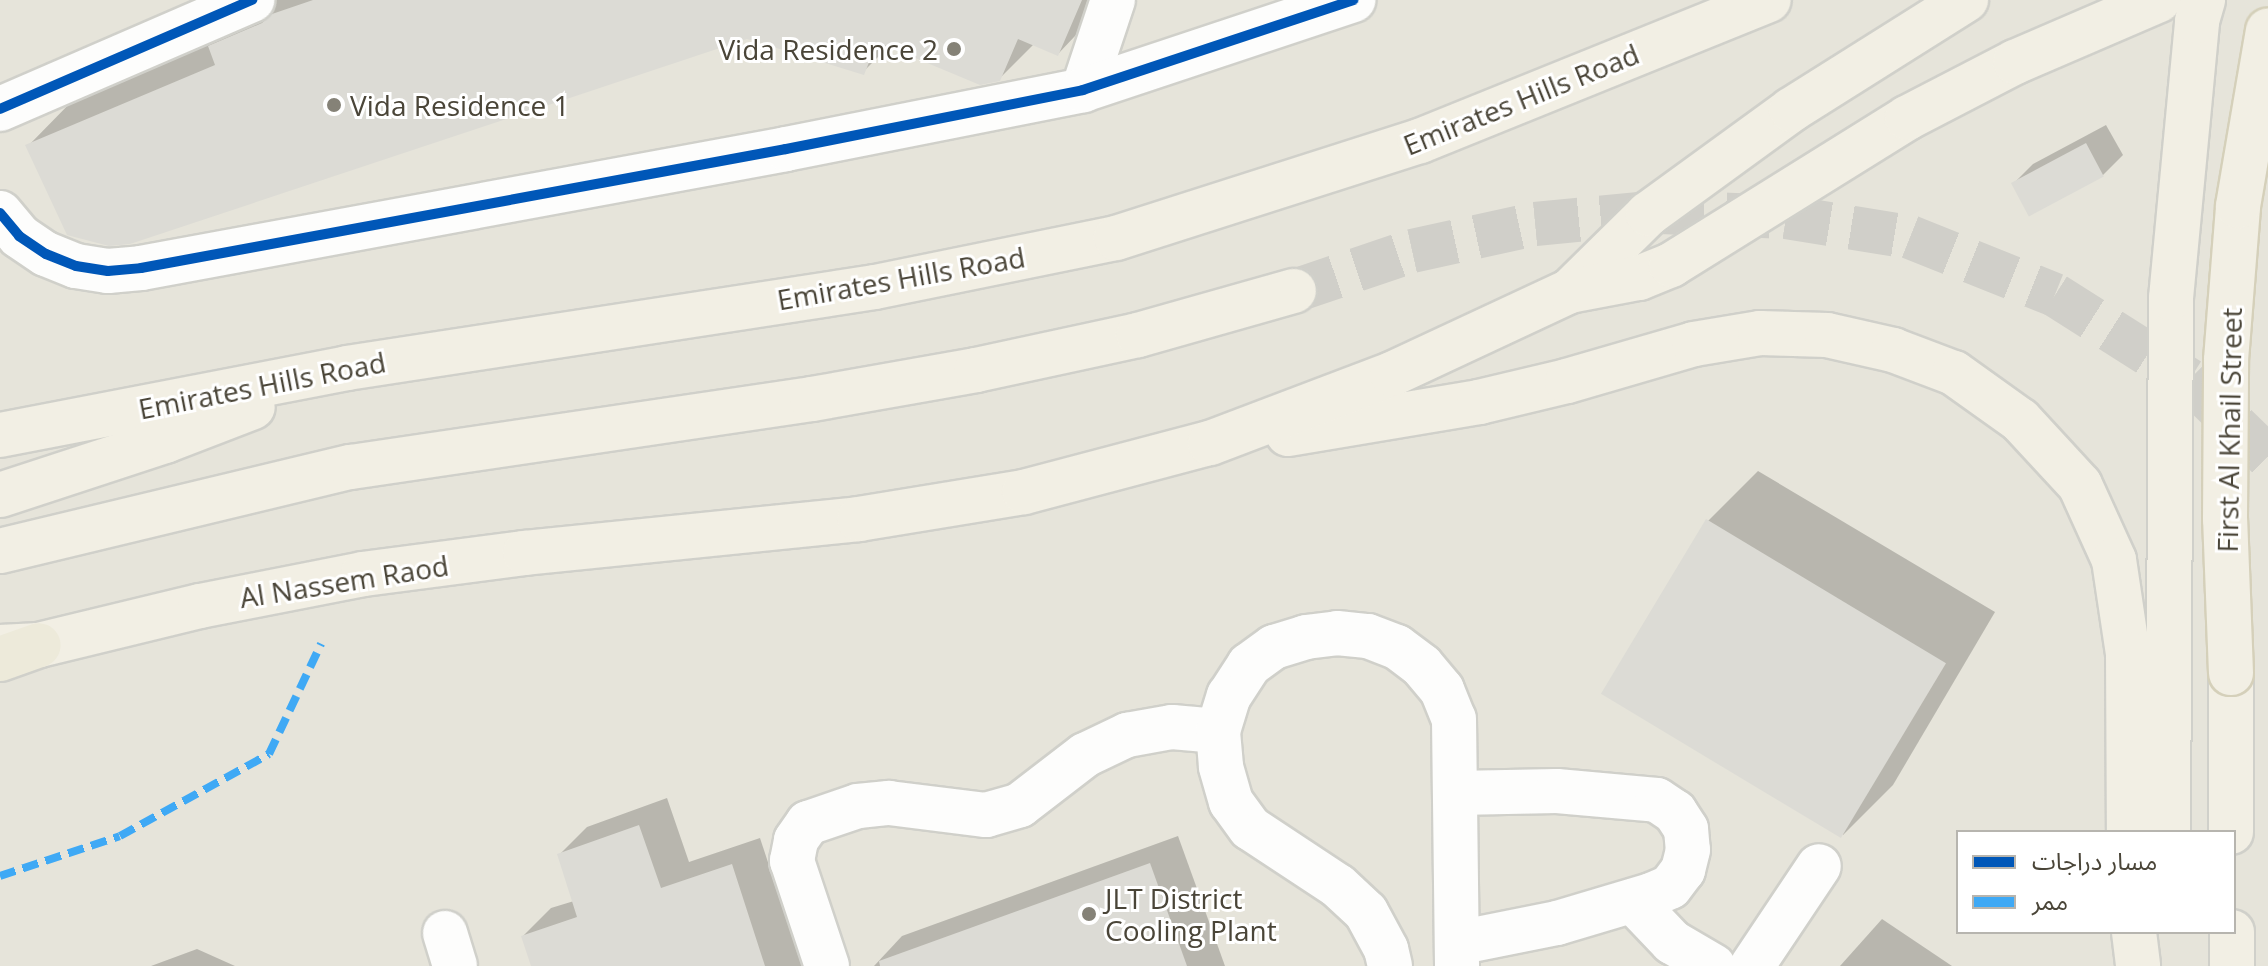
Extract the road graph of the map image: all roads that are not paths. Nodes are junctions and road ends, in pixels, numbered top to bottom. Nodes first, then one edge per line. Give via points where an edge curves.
1 (252, 0) edge
2 (1113, 0) edge
3 (1353, 0) edge
4 (1713, 0) edge
5 (1769, 0) edge
6 (1966, 0) edge
7 (2159, 0) edge
8 (2203, 0) edge
9 (2268, 31) edge
10 (1603, 66) junction
11 (1083, 90) junction
12 (0, 109) edge
13 (0, 213) edge
14 (1294, 291) tunnel mouth
15 (1570, 291) junction
16 (347, 368) junction
17 (0, 435) edge
18 (1210, 443) junction
19 (0, 495) edge
20 (0, 551) edge
21 (13, 650) edge
22 (1218, 731) junction
23 (1456, 793) junction
24 (2129, 830) edge
25 (2168, 830) edge
26 (2231, 830) edge
27 (1819, 866) dead end
28 (1633, 901) junction
29 (2134, 934) edge
30 (2162, 934) edge
31 (2232, 934) edge
32 (1457, 955) edge
33 (827, 966) edge
34 (1390, 966) edge
35 (1713, 966) edge
36 (1752, 966) edge
37 (2138, 966) edge
38 (2158, 966) edge
39 (2232, 966) edge

1 - 12 street
2 - 11 street
3 - 11 street
4 - 10 main road
5 - 10 main road, Emirates Hills Road
6 - 15 main road via 1791,110 1648,214
7 - 15 main road via 2015,62 1907,118 1671,265 1639,278
8 - 25 main road via 2171,298
9 - 26 main road, First Al Khail Street, bridge via 2238,206 2226,360
10 - 16 main road, Emirates Hills Road via 1420,141 1116,238 875,287
11 - 13 street via 141,268 108,271 76,266 19,236
14 - 20 main road via 1138,335 976,370 351,467
15 - 18 main road via 1392,374
16 - 17 main road, Emirates Hills Road
16 - 19 main road via 165,441
18 - 21 main road, Al Nassem Raod via 1024,492 859,519 363,574
18 - 24 main road via 1449,408 1694,344 1760,333 1827,335 1893,350 1954,373 2020,420 2080,485 2114,560 2128,654
22 - 23 street via 1229,696 1249,665 1274,647 1337,633 1368,636 1397,647 1442,690 1454,719
22 - 33 street via 1172,727 1127,735 1085,755 1020,805 986,815 889,803 858,806 808,823 796,840 792,861
22 - 34 street via 1231,802 1250,828 1338,886 1366,912
23 - 28 street via 1557,791 1657,800 1675,812 1686,829 1688,850 1683,870 1670,887
23 - 32 street
27 - 36 street
28 - 32 street
28 - 35 street via 1672,942
29 - 37 main road
30 - 38 main road
31 - 39 main road

